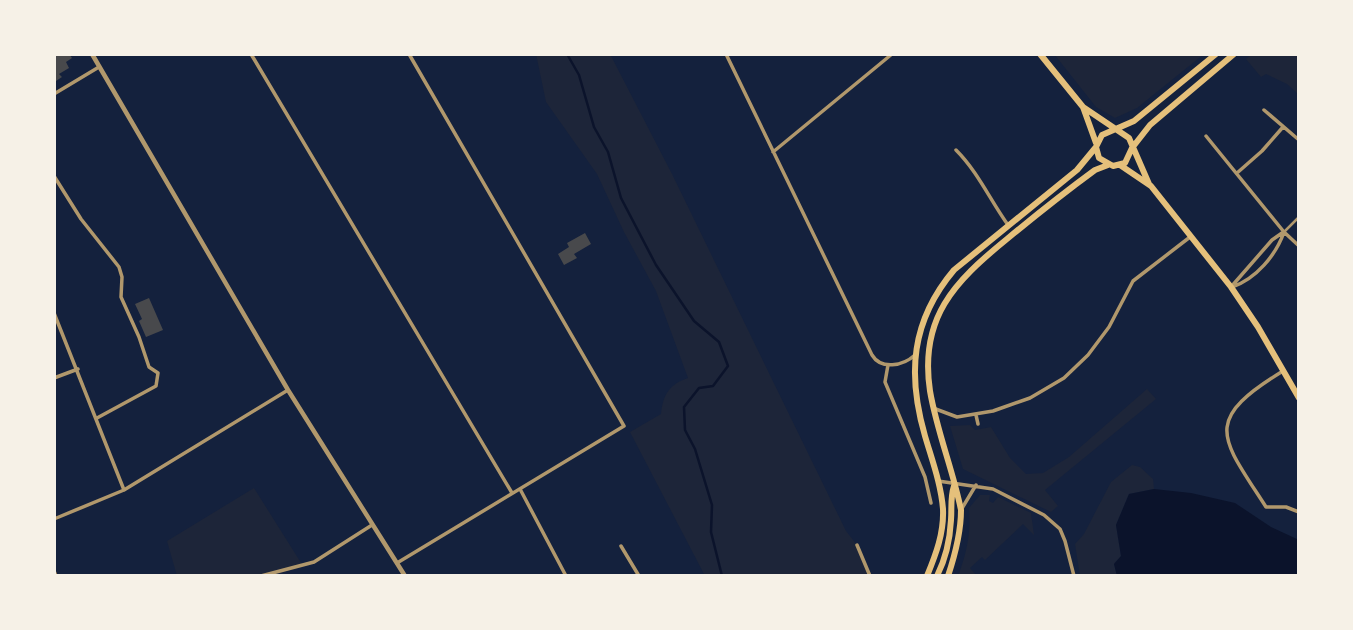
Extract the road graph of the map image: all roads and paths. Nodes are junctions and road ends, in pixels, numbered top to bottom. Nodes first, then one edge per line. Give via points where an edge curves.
1 (92, 54) edge
2 (251, 54) edge
3 (409, 54) edge
4 (726, 54) edge
5 (892, 54) edge
6 (1040, 54) edge
7 (1216, 54) edge
8 (1234, 54) edge
9 (99, 67) junction
10 (54, 94) edge
11 (1083, 107) junction
12 (1264, 110) dead end
13 (1283, 127) junction
14 (1115, 130) junction
15 (1206, 136) dead end
16 (1299, 140) edge
17 (1096, 145) junction
18 (1132, 148) junction
19 (956, 150) dead end
20 (773, 152) junction
21 (1108, 165) junction
22 (1120, 165) junction
23 (1237, 173) junction
24 (54, 176) edge
25 (1151, 187) junction
26 (1299, 217) edge
27 (1008, 225) junction
28 (1284, 232) junction
29 (1190, 237) junction
30 (1299, 246) edge
31 (1231, 287) junction
32 (54, 313) edge
33 (915, 355) junction
34 (888, 365) junction
35 (78, 369) junction
36 (1283, 371) junction
37 (54, 378) edge
38 (288, 390) junction
39 (1299, 398) edge
40 (933, 408) junction
41 (976, 415) junction
42 (97, 418) junction
43 (978, 424) dead end
44 (938, 481) junction
45 (955, 483) junction
46 (976, 485) junction
47 (520, 489) junction
48 (124, 491) junction
49 (512, 493) junction
50 (931, 503) dead end
51 (961, 510) junction
52 (1299, 512) edge
53 (54, 519) edge
54 (372, 525) junction
55 (857, 545) dead end
56 (621, 546) dead end
57 (397, 563) junction
58 (265, 575) edge
59 (405, 576) edge
60 (566, 576) edge
61 (639, 576) edge
62 (870, 576) edge
63 (927, 576) edge
64 (937, 576) edge
65 (948, 576) edge
66 (1073, 576) edge

1 - 9 street
2 - 49 street
3 - 47 street via 624,426
4 - 20 street
5 - 20 street
6 - 11 main road
7 - 14 main road via 1134,121
8 - 18 main road via 1150,125
9 - 10 street
9 - 38 street
11 - 14 main road
11 - 17 main road
12 - 13 street
13 - 16 street
13 - 23 street
14 - 17 main road via 1101,135
14 - 18 main road via 1129,138
15 - 23 street
17 - 21 main road via 1099,158
17 - 27 main road via 1077,170
18 - 22 main road via 1129,159
18 - 25 main road
19 - 27 street via 981,178
20 - 34 street via 872,355 878,363
21 - 22 main road
21 - 40 main road via 1034,216 973,266 948,295 929,346
22 - 25 main road
23 - 28 street
24 - 42 street via 80,219 119,267 121,298 149,367 158,373 156,386
25 - 29 main road
26 - 28 street
27 - 33 main road via 944,282 926,316
28 - 30 street
28 - 31 street
28 - 31 street via 1260,269
29 - 31 main road
29 - 41 street via 1133,281 1109,327 1064,378 1030,398
31 - 36 main road
32 - 35 street
33 - 34 street
33 - 44 main road via 917,407
34 - 50 street via 887,387 925,477
35 - 37 street
35 - 42 street
36 - 39 main road
36 - 52 street via 1234,407 1226,436 1229,450 1266,508
38 - 48 street
38 - 54 street
40 - 41 street via 957,416
40 - 45 main road
41 - 43 street
42 - 48 street
44 - 45 street
44 - 63 main road via 942,530
45 - 46 street
45 - 51 main road
45 - 64 main road via 948,547
46 - 51 street
46 - 66 street via 1052,520 1065,541
47 - 49 street
47 - 60 street
48 - 53 street
49 - 57 street
51 - 65 main road
54 - 57 street
54 - 58 street via 314,562
55 - 62 street
56 - 61 street
57 - 59 street

